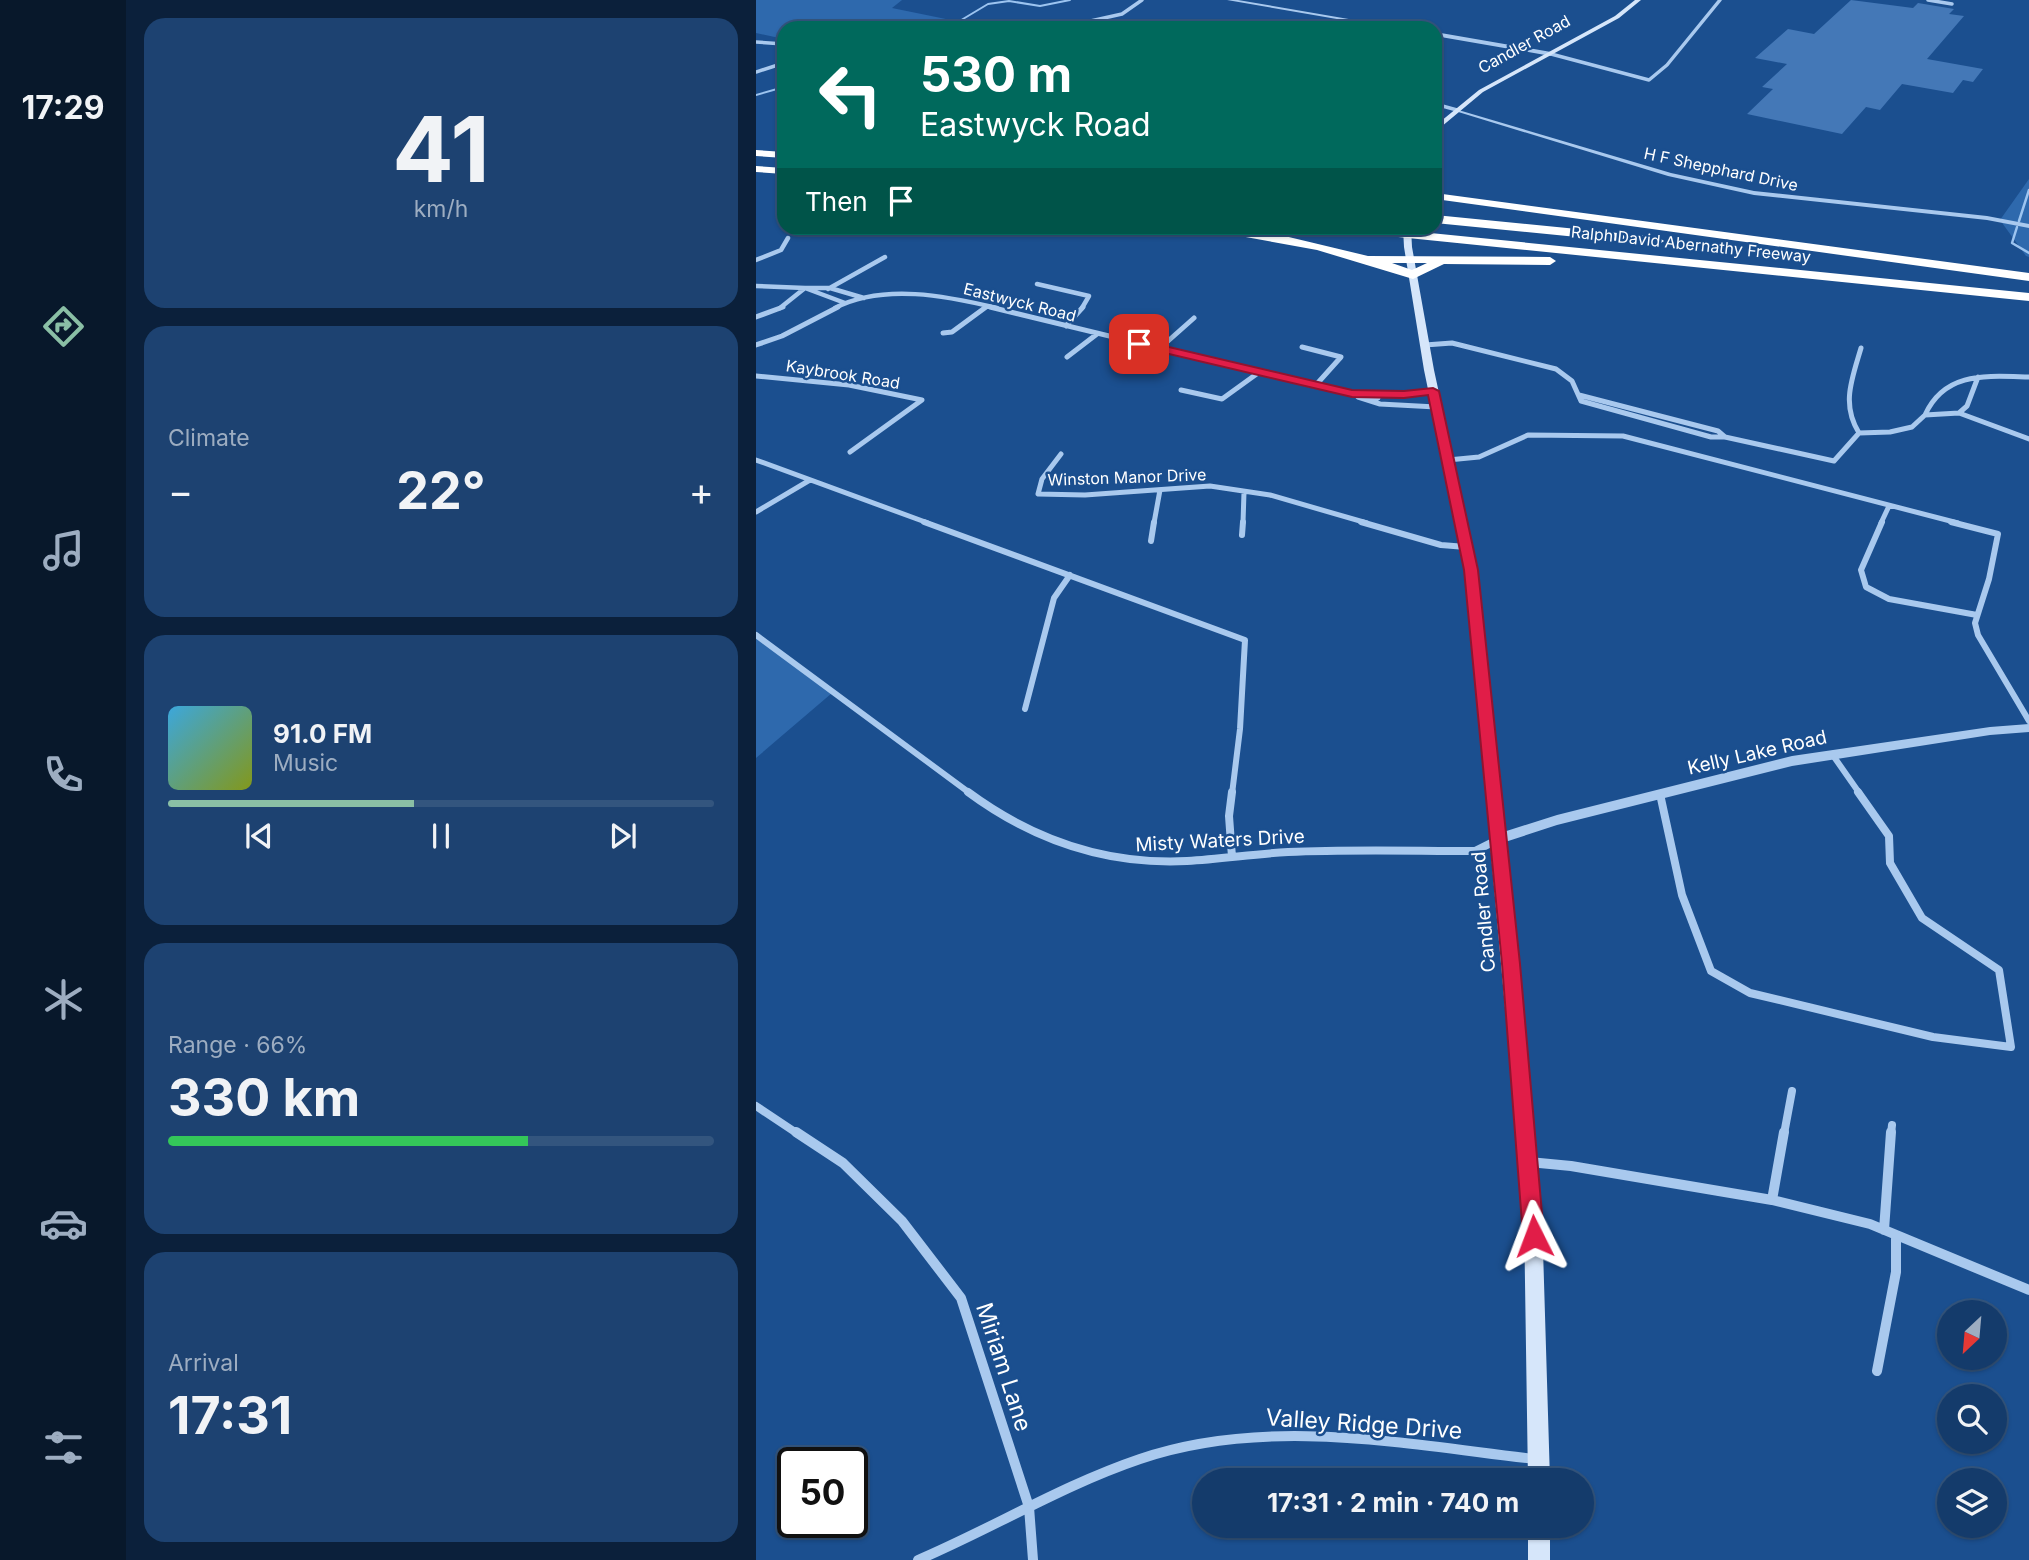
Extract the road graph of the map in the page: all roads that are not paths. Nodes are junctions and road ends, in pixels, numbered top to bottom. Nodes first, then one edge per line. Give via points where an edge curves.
1 (1142, 0) edge
2 (1229, 0) edge
3 (1638, 0) edge
4 (1720, 0) edge
5 (1928, 0) edge
6 (1952, 4) dead end
7 (1101, 19) junction
8 (1092, 21) edge
9 (1105, 21) edge
10 (1356, 21) edge
11 (1442, 35) edge
12 (756, 42) edge
13 (771, 43) junction
14 (777, 43) edge
15 (756, 49) edge
16 (1551, 54) junction
17 (777, 65) edge
18 (756, 72) edge
19 (1442, 107) edge
20 (1457, 110) junction
21 (1442, 124) edge
22 (756, 153) edge
23 (777, 154) edge
24 (756, 169) edge
25 (777, 171) edge
26 (1442, 197) edge
27 (1442, 220) edge
28 (2029, 226) edge
29 (1271, 235) edge
30 (1408, 235) edge
31 (1418, 235) edge
32 (788, 238) dead end
33 (1409, 253) junction
34 (885, 257) dead end
35 (1370, 259) junction
36 (1455, 259) junction
37 (756, 260) edge
38 (1413, 275) junction
39 (2029, 278) edge
40 (1037, 284) dead end
41 (756, 286) edge
42 (806, 288) junction
43 (830, 288) junction
44 (821, 293) junction
45 (2029, 297) edge
46 (865, 298) junction
47 (845, 303) junction
48 (2029, 304) edge
49 (987, 306) junction
50 (756, 317) edge
51 (1194, 318) dead end
52 (1066, 326) junction
53 (943, 333) dead end
54 (1097, 334) junction
55 (756, 345) edge
56 (1424, 345) junction
57 (1302, 347) dead end
58 (1861, 348) dead end
59 (1159, 349) junction
60 (1067, 357) dead end
61 (1258, 373) junction
62 (756, 376) edge
63 (1978, 377) junction
64 (2029, 377) edge
65 (1315, 386) junction
66 (1181, 390) dead end
67 (1433, 391) junction
68 (1352, 394) junction
69 (1385, 394) junction
70 (1379, 401) junction
71 (1436, 407) junction
72 (1959, 413) junction
73 (1925, 415) junction
74 (1859, 433) junction
75 (2029, 439) edge
76 (850, 452) dead end
77 (1062, 454) dead end
78 (756, 460) edge
79 (1448, 460) junction
80 (810, 480) junction
81 (1160, 490) junction
82 (1244, 492) junction
83 (1889, 506) junction
84 (756, 512) edge
85 (1242, 535) dead end
86 (1151, 541) dead end
87 (1466, 547) junction
88 (1070, 575) junction
89 (1977, 615) junction
90 (756, 635) edge
91 (1025, 709) dead end
92 (2029, 721) edge
93 (2029, 728) edge
94 (1832, 754) junction
95 (1660, 794) junction
96 (1499, 839) junction
97 (1232, 857) junction
98 (1792, 1091) dead end
99 (756, 1106) edge
100 (1892, 1125) dead end
101 (1528, 1162) junction
102 (1772, 1200) junction
103 (1884, 1230) junction
104 (1896, 1234) junction
105 (2029, 1290) edge
106 (1877, 1371) dead end
107 (1538, 1459) junction
108 (1538, 1468) edge
109 (1029, 1507) junction
110 (1539, 1538) edge
111 (918, 1560) edge
112 (1033, 1560) edge
113 (1539, 1560) edge

1 - 7 street via 1122,14
2 - 10 street
3 - 16 main road, Candler Road
4 - 16 street via 1667,65 1649,80
5 - 6 street
7 - 8 street
7 - 9 street
11 - 16 street
12 - 13 street
13 - 14 street
13 - 15 street
16 - 20 main road, Candler Road via 1487,87
17 - 18 street
19 - 20 street
20 - 21 main road, Candler Road
20 - 28 street, H F Shepphard Drive via 1670,175 1754,193
22 - 23 highway
24 - 25 highway
26 - 39 highway
27 - 39 highway, Ralph David Abernathy Freeway
29 - 35 highway
30 - 33 main road, Candler Road
31 - 45 highway, Ralph David Abernathy Freeway
32 - 37 street via 782,250
33 - 35 highway
33 - 36 highway
33 - 38 main road, Candler Road
34 - 43 street
35 - 38 highway
36 - 38 highway
36 - 48 highway via 1605,265
38 - 56 main road, Candler Road
40 - 52 street via 1089,296
41 - 42 street
42 - 43 street
42 - 44 street
42 - 50 street via 781,308
43 - 44 street
43 - 46 street
44 - 47 street
46 - 47 street, Eastwyck Road
46 - 49 street, Eastwyck Road via 899,293 951,297
47 - 55 street, Eastwyck Road
49 - 52 street, Eastwyck Road
49 - 53 street via 952,332
51 - 59 street
52 - 54 street, Eastwyck Road
54 - 59 street, Eastwyck Road
54 - 60 street
56 - 67 main road, Candler Road
56 - 74 street via 1452,344 1556,369 1566,374 1581,401 1711,437 1834,461
57 - 65 street via 1341,357
58 - 74 street via 1846,406
59 - 61 street, Eastwyck Road
61 - 65 street, Eastwyck Road
61 - 66 street via 1222,399
62 - 76 street, Kaybrook Road via 849,385 922,400
63 - 64 street
63 - 72 street via 1967,406
63 - 73 street via 1935,394
65 - 68 street, Eastwyck Road
67 - 69 street, Eastwyck Road
67 - 71 main road, Candler Road
68 - 69 street, Eastwyck Road
68 - 70 street, Eastwyck Road
69 - 70 street, Eastwyck Road
70 - 71 street, Eastwyck Road
71 - 79 main road, Candler Road
72 - 73 street
72 - 75 street
73 - 74 street via 1912,427
77 - 81 street, Winston Manor Drive via 1042,479 1038,494
78 - 80 street
79 - 83 street via 1479,457 1528,435 1623,436
79 - 87 main road, Candler Road
80 - 84 street
80 - 88 street
81 - 82 street, Winston Manor Drive via 1210,486
81 - 86 street
82 - 85 street
82 - 87 street, Winston Manor Drive
83 - 89 street via 1998,534
83 - 89 street via 1861,570 1866,587 1889,599
87 - 96 main road, Candler Road
88 - 91 street via 1054,598
88 - 97 street via 1245,640 1229,816
89 - 92 street via 1978,635
90 - 97 street, Misty Waters Drive via 991,809 1037,835 1126,860
93 - 94 street, Kelly Lake Road
94 - 95 street, Kelly Lake Road
94 - 95 street via 1889,836 1891,863 1922,918 1999,970 2011,1047 1933,1037 1750,993 1711,971 1682,895
95 - 96 street, Kelly Lake Road
96 - 97 street, Misty Waters Drive via 1475,850
96 - 101 main road, Candler Road
98 - 102 street
99 - 109 street, Miriam Lane via 843,1163 902,1221 961,1298
100 - 103 street
101 - 102 street
101 - 107 main road, Candler Road
102 - 103 street
103 - 104 street
104 - 105 street
104 - 106 street via 1896,1272
107 - 108 main road, Candler Road
107 - 109 street, Valley Ridge Drive via 1298,1437 1236,1438 1161,1454 1097,1475
109 - 111 street, Valley Ridge Drive via 962,1543
109 - 112 street, Miriam Lane
110 - 113 main road

